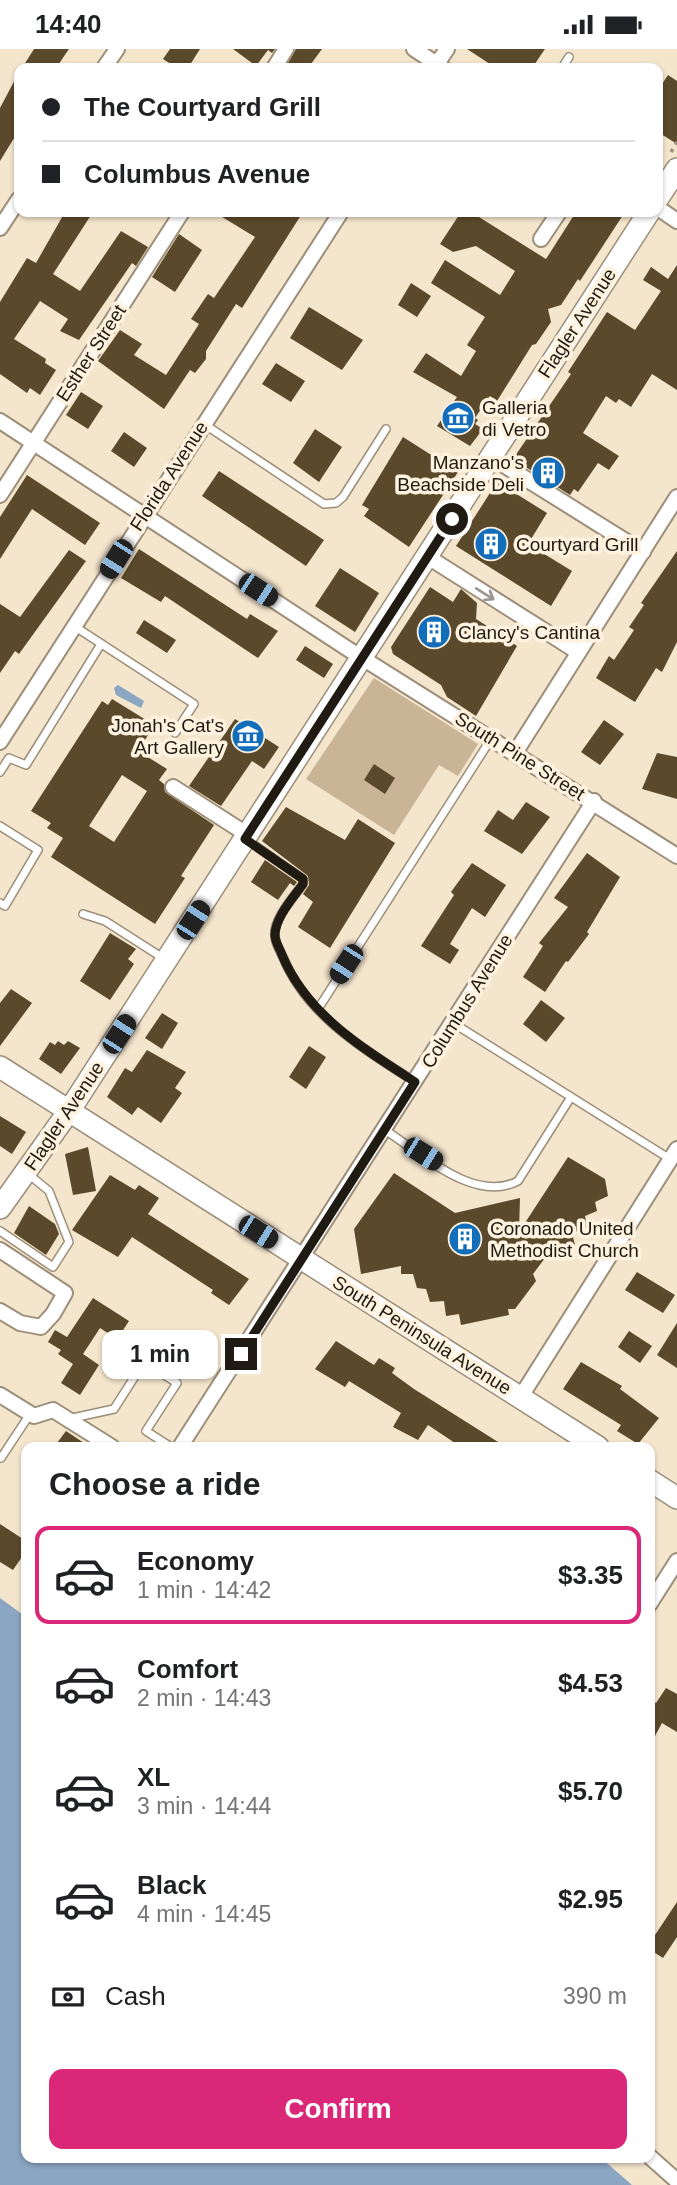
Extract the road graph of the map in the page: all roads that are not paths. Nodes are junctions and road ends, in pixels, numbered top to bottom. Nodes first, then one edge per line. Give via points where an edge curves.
1 (414, 49) edge
2 (569, 57) dead end
3 (433, 63) edge
4 (565, 63) edge
5 (677, 169) edge
6 (663, 190) edge
7 (14, 207) edge
8 (178, 217) edge
9 (338, 217) edge
10 (556, 217) edge
11 (646, 217) edge
12 (0, 228) edge
13 (541, 239) dead end
14 (0, 421) edge
15 (203, 424) junction
16 (386, 429) dead end
17 (33, 442) junction
18 (491, 457) junction
19 (0, 495) edge
20 (677, 497) edge
21 (144, 515) junction
22 (643, 552) junction
23 (428, 557) junction
24 (74, 626) junction
25 (101, 644) junction
26 (578, 652) junction
27 (363, 658) junction
28 (176, 733) dead end
29 (491, 739) junction
30 (0, 742) edge
31 (514, 753) junction
32 (0, 772) edge
33 (173, 787) dead end
34 (594, 801) junction
35 (0, 826) edge
36 (247, 837) junction
37 (677, 855) edge
38 (0, 903) edge
39 (83, 914) dead end
40 (167, 960) junction
41 (318, 1009) junction
42 (453, 1023) junction
43 (0, 1067) edge
44 (415, 1082) junction
45 (571, 1097) junction
46 (69, 1111) junction
47 (385, 1130) junction
48 (674, 1154) edge
49 (27, 1172) junction
50 (0, 1208) edge
51 (0, 1231) edge
52 (0, 1250) edge
53 (303, 1260) junction
54 (0, 1311) edge
55 (0, 1395) edge
56 (520, 1398) junction
57 (30, 1414) junction
58 (68, 1419) junction
59 (103, 1442) edge
60 (162, 1442) edge
61 (183, 1442) edge
62 (590, 1442) edge
63 (1, 1458) edge
64 (655, 1484) edge
65 (677, 1498) edge
66 (677, 1561) edge
67 (655, 1596) edge
68 (655, 2161) edge
69 (677, 2181) edge

1 - 3 street
2 - 4 lane
5 - 6 street
7 - 12 street
8 - 17 street, Esther Street
9 - 15 street, Florida Avenue
10 - 13 street
11 - 18 street, Flagler Avenue
14 - 17 street, South Pine Street
15 - 16 lane via 324,504 343,497
15 - 21 street, Florida Avenue
17 - 19 street, Esther Street
17 - 21 street, South Pine Street
18 - 22 street
18 - 23 street, Flagler Avenue
20 - 22 street
21 - 24 street, Florida Avenue
21 - 27 street, South Pine Street
22 - 26 street
23 -> 26 street
23 - 27 street, Flagler Avenue
24 - 25 lane
24 - 30 street, Florida Avenue
25 - 28 lane via 194,704
25 - 32 lane via 26,765 9,758
26 - 31 street
27 - 29 street, South Pine Street
27 - 36 street, Flagler Avenue
29 - 31 street, South Pine Street
29 - 41 lane
31 - 34 street, South Pine Street
33 - 36 street
34 - 37 street, South Pine Street
34 - 42 street, Columbus Avenue
35 - 38 lane via 38,850 5,906
36 - 40 street, Flagler Avenue
36 - 41 lane via 303,879 277,922 275,937 289,971
39 - 40 lane via 105,921
40 - 46 street, Flagler Avenue
41 - 44 lane via 346,1038
42 - 44 street, Columbus Avenue
42 - 45 lane
43 - 46 street, South Peninsula Avenue
44 - 47 street, Columbus Avenue
45 - 47 lane via 518,1181 505,1188 460,1178
45 - 48 lane
46 - 49 street, Flagler Avenue
46 - 53 street, South Peninsula Avenue
47 - 53 street, Columbus Avenue
48 - 56 street
49 - 50 street, Flagler Avenue
49 - 51 lane via 49,1191 69,1242 53,1267
52 - 54 street via 65,1293 41,1327 20,1323
53 - 56 street, South Peninsula Avenue
53 - 61 street, Columbus Avenue
55 - 57 street
56 - 62 street, South Peninsula Avenue
57 - 58 street via 53,1410
57 - 63 lane
58 - 59 street
58 - 60 lane via 114,1409 144,1362 177,1383 146,1431
64 - 65 street
66 - 67 street
68 - 69 street

